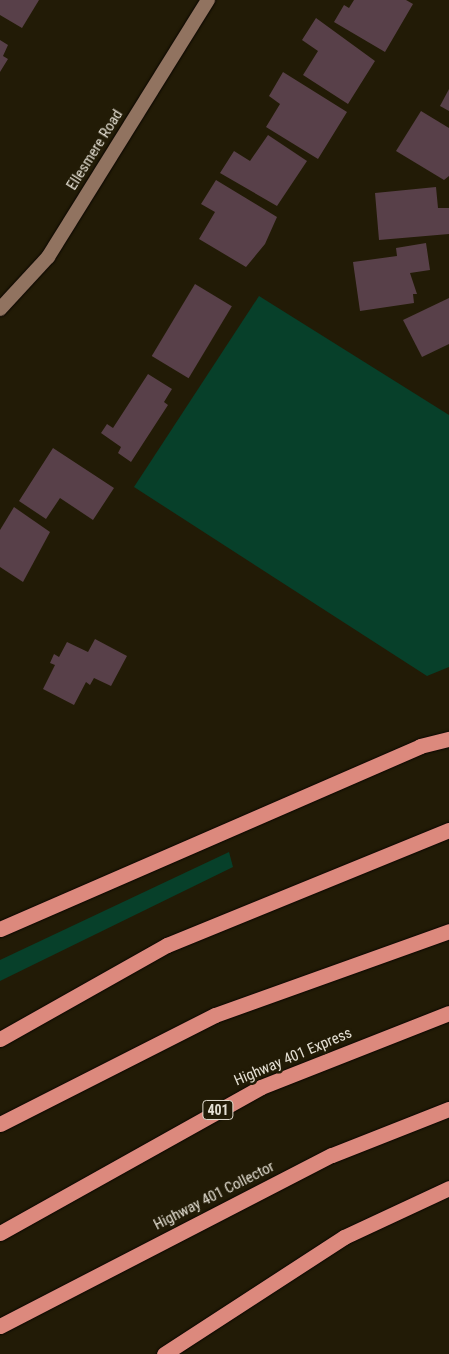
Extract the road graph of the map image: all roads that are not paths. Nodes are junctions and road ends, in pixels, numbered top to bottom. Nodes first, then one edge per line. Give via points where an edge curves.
1 (208, 0) edge
2 (0, 309) edge
3 (449, 739) edge
4 (449, 830) edge
5 (0, 929) edge
6 (449, 931) edge
7 (449, 1013) edge
8 (0, 1039) edge
9 (449, 1109) edge
10 (0, 1124) edge
11 (449, 1188) edge
12 (0, 1233) edge
13 (0, 1326) edge
14 (164, 1354) edge

1 - 2 main road, Ellesmere Road via 48,257
3 - 5 highway via 420,746
4 - 8 highway via 167,945
6 - 10 highway via 215,1015
7 - 12 highway, Highway 401 Express / 401 via 261,1087
9 - 13 highway, Highway 401 Collector via 332,1155
11 - 14 highway via 344,1237

